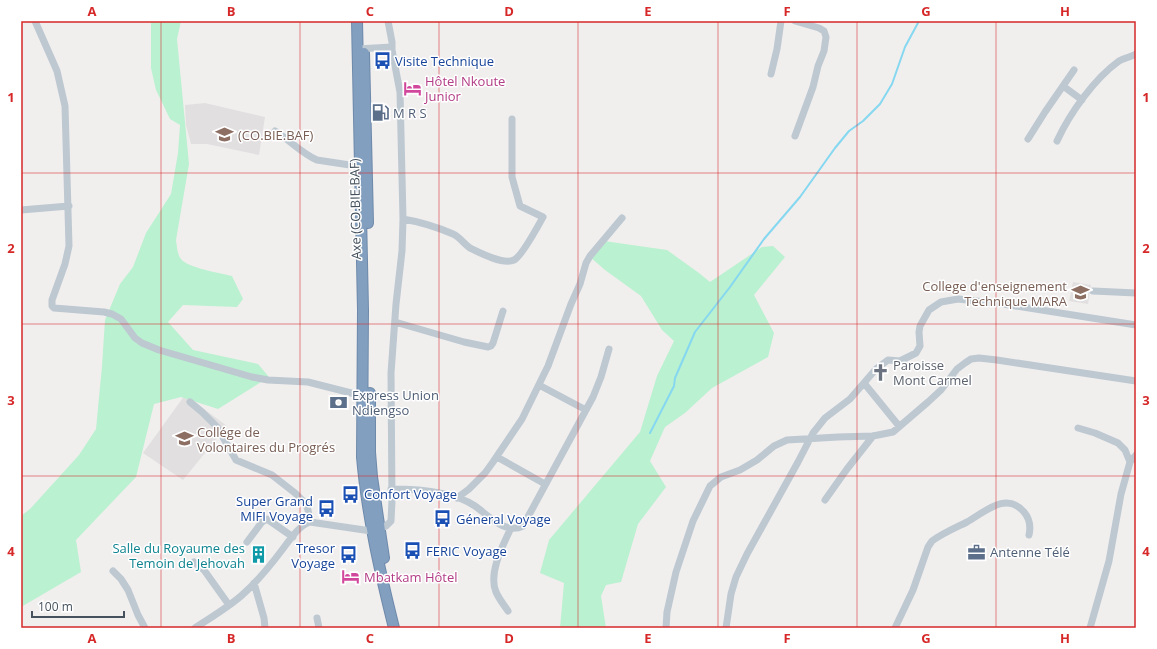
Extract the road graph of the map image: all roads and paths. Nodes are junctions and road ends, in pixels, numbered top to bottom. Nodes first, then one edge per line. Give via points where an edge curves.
1 (35, 21) edge
2 (357, 21) edge
3 (364, 21) edge
4 (388, 21) edge
5 (781, 21) edge
6 (795, 21) edge
7 (392, 47) junction
8 (360, 49) junction
9 (1136, 54) edge
10 (1074, 70) dead end
11 (771, 74) dead end
12 (1063, 86) junction
13 (1082, 100) junction
14 (512, 119) dead end
15 (275, 131) dead end
16 (795, 136) dead end
17 (1028, 139) dead end
18 (1057, 141) dead end
19 (364, 167) junction
20 (69, 206) junction
21 (21, 210) edge
22 (622, 218) dead end
23 (404, 219) junction
24 (1093, 291) dead end
25 (1136, 293) edge
26 (503, 311) dead end
27 (395, 322) junction
28 (1136, 325) edge
29 (609, 349) dead end
30 (1136, 381) edge
31 (864, 383) junction
32 (539, 385) junction
33 (367, 396) junction
34 (190, 402) dead end
35 (586, 410) junction
36 (899, 426) junction
37 (1078, 428) dead end
38 (873, 436) junction
39 (811, 438) junction
40 (1136, 455) edge
41 (497, 457) junction
42 (1130, 462) junction
43 (545, 484) junction
44 (391, 489) junction
45 (457, 498) junction
46 (825, 500) dead end
47 (310, 522) junction
48 (511, 528) junction
49 (375, 530) junction
50 (1029, 535) dead end
51 (292, 536) junction
52 (247, 542) dead end
53 (194, 562) dead end
54 (113, 571) dead end
55 (254, 583) junction
56 (229, 605) junction
57 (508, 611) dead end
58 (316, 618) dead end
59 (145, 628) edge
60 (195, 628) edge
61 (265, 628) edge
62 (319, 628) edge
63 (394, 628) edge
64 (400, 628) edge
65 (666, 628) edge
66 (726, 628) edge
67 (895, 628) edge
68 (1090, 628) edge

1 - 20 street via 57,71 65,106
2 - 8 highway, Axe (CO.BIE.BAF)
3 - 8 highway, Axe (CO.BIE.BAF)
4 - 7 street
5 - 11 street
6 - 16 street via 819,28 824,31 826,37 813,87
7 - 8 street
7 - 23 street via 400,92
8 - 19 highway, Axe (CO.BIE.BAF)
9 - 13 street via 1121,60 1106,72
10 - 12 street
12 - 13 street
12 - 17 street
13 - 18 street via 1066,122
14 - 23 street via 512,177 520,206 544,217 515,259 508,261 491,258 468,247 454,235 430,225
15 - 19 street via 306,155 317,160
19 - 33 highway, Axe (CO.BIE.BAF)
20 - 21 street
20 - 33 street via 69,246 51,304 54,308 112,314 121,319 142,343 245,375 268,380 308,382
22 - 32 street via 586,263
23 - 27 street
24 - 25 street
26 - 27 street via 493,343 488,347
27 - 44 street via 391,373
28 - 31 street via 1002,304 958,299 941,302 929,310 920,326 919,350 900,361 888,360
29 - 35 street via 601,377
30 - 36 street via 997,360 971,359 957,369 941,390
31 - 36 street
31 - 39 street via 850,399 816,427
32 - 35 street
32 - 41 street via 522,419
33 - 49 highway, Axe (CO.BIE.BAF) via 366,427
34 - 47 street via 217,427 236,460 272,475 306,504
35 - 43 street
36 - 38 street via 892,432
37 - 42 street via 1118,444 1125,450
38 - 39 street
38 - 46 street
39 - 65 street via 787,440 774,446 757,460 710,486 693,521 676,572
39 - 66 street via 736,577
40 - 42 street
41 - 43 street
41 - 45 street via 476,482
42 - 68 street via 1109,562
43 - 48 street via 523,526
44 - 45 street via 428,492
44 - 49 street via 392,518 389,523
45 - 48 street
47 - 49 street
47 - 51 street
48 - 57 street via 500,552 494,582 496,591
49 - 63 highway
49 - 64 highway
50 - 67 street via 1031,526 1028,516 1016,505 1008,503 994,506 932,541
51 - 52 street via 267,519
51 - 55 street
53 - 56 street via 204,570
54 - 59 street via 128,590
55 - 56 street
55 - 61 street
56 - 60 street
58 - 62 street

